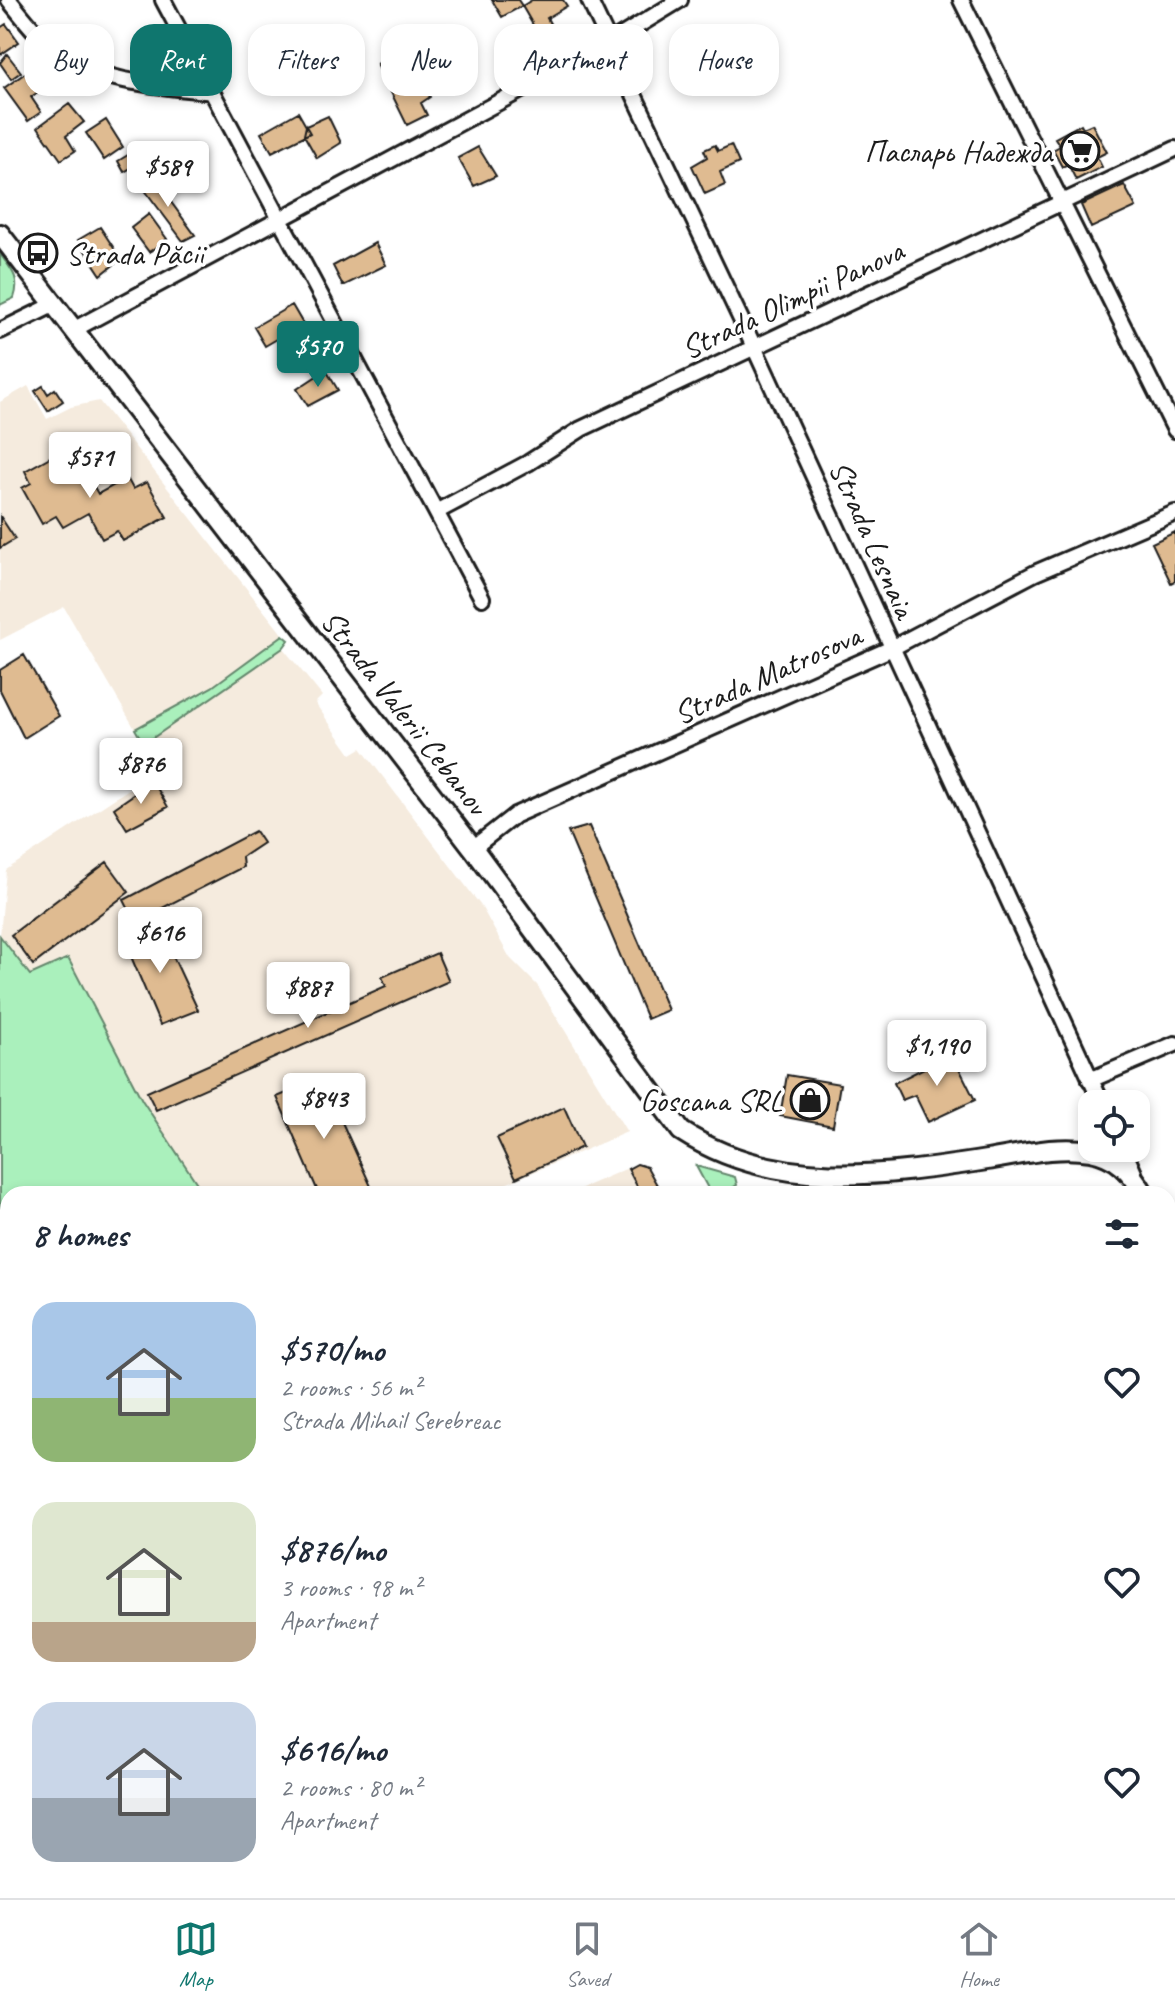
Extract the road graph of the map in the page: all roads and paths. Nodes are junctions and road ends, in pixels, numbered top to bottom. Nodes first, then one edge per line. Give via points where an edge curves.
1 (9, 0) edge
2 (163, 0) edge
3 (589, 0) edge
4 (680, 0) edge
5 (961, 0) edge
6 (176, 24) edge
7 (602, 24) edge
8 (641, 24) edge
9 (130, 78) edge
10 (214, 96) edge
11 (511, 96) edge
12 (636, 96) edge
13 (1175, 149) edge
14 (1060, 205) junction
15 (281, 221) junction
16 (0, 234) edge
17 (53, 305) junction
18 (73, 330) junction
19 (0, 331) edge
20 (755, 349) junction
21 (1175, 430) edge
22 (438, 511) junction
23 (1175, 513) edge
24 (482, 598) dead end
25 (890, 649) junction
26 (473, 848) junction
27 (1175, 1044) edge
28 (1090, 1080) junction
29 (1095, 1090) edge
30 (1129, 1162) edge
31 (1139, 1186) edge
32 (1140, 1186) edge

1 - 9 street via 66,58
2 - 6 street
3 - 7 street, Strada Lesnaia
4 - 8 street
5 - 14 street
10 - 15 street
11 - 15 street
12 - 20 street, Strada Lesnaia
13 - 14 street, Strada Olimpii Panova
14 - 20 street, Strada Olimpii Panova
14 - 21 street
15 - 18 street
15 - 22 street
16 - 17 street, Strada Valerii Cebanov
17 - 18 street, Strada Valerii Cebanov
17 - 19 street
18 - 26 street, Strada Valerii Cebanov
20 - 22 street, Strada Olimpii Panova via 581,429
20 - 25 street, Strada Lesnaia
22 - 24 street
23 - 25 street, Strada Matrosova via 1035,573
25 - 26 street, Strada Matrosova via 515,815
25 - 28 street, Strada Lesnaia
26 - 31 street, Strada Valerii Cebanov via 681,1131 721,1155 798,1173 917,1170 1074,1149 1113,1158 1131,1171
27 - 28 street
28 - 29 street, Strada Lesnaia
30 - 32 street

